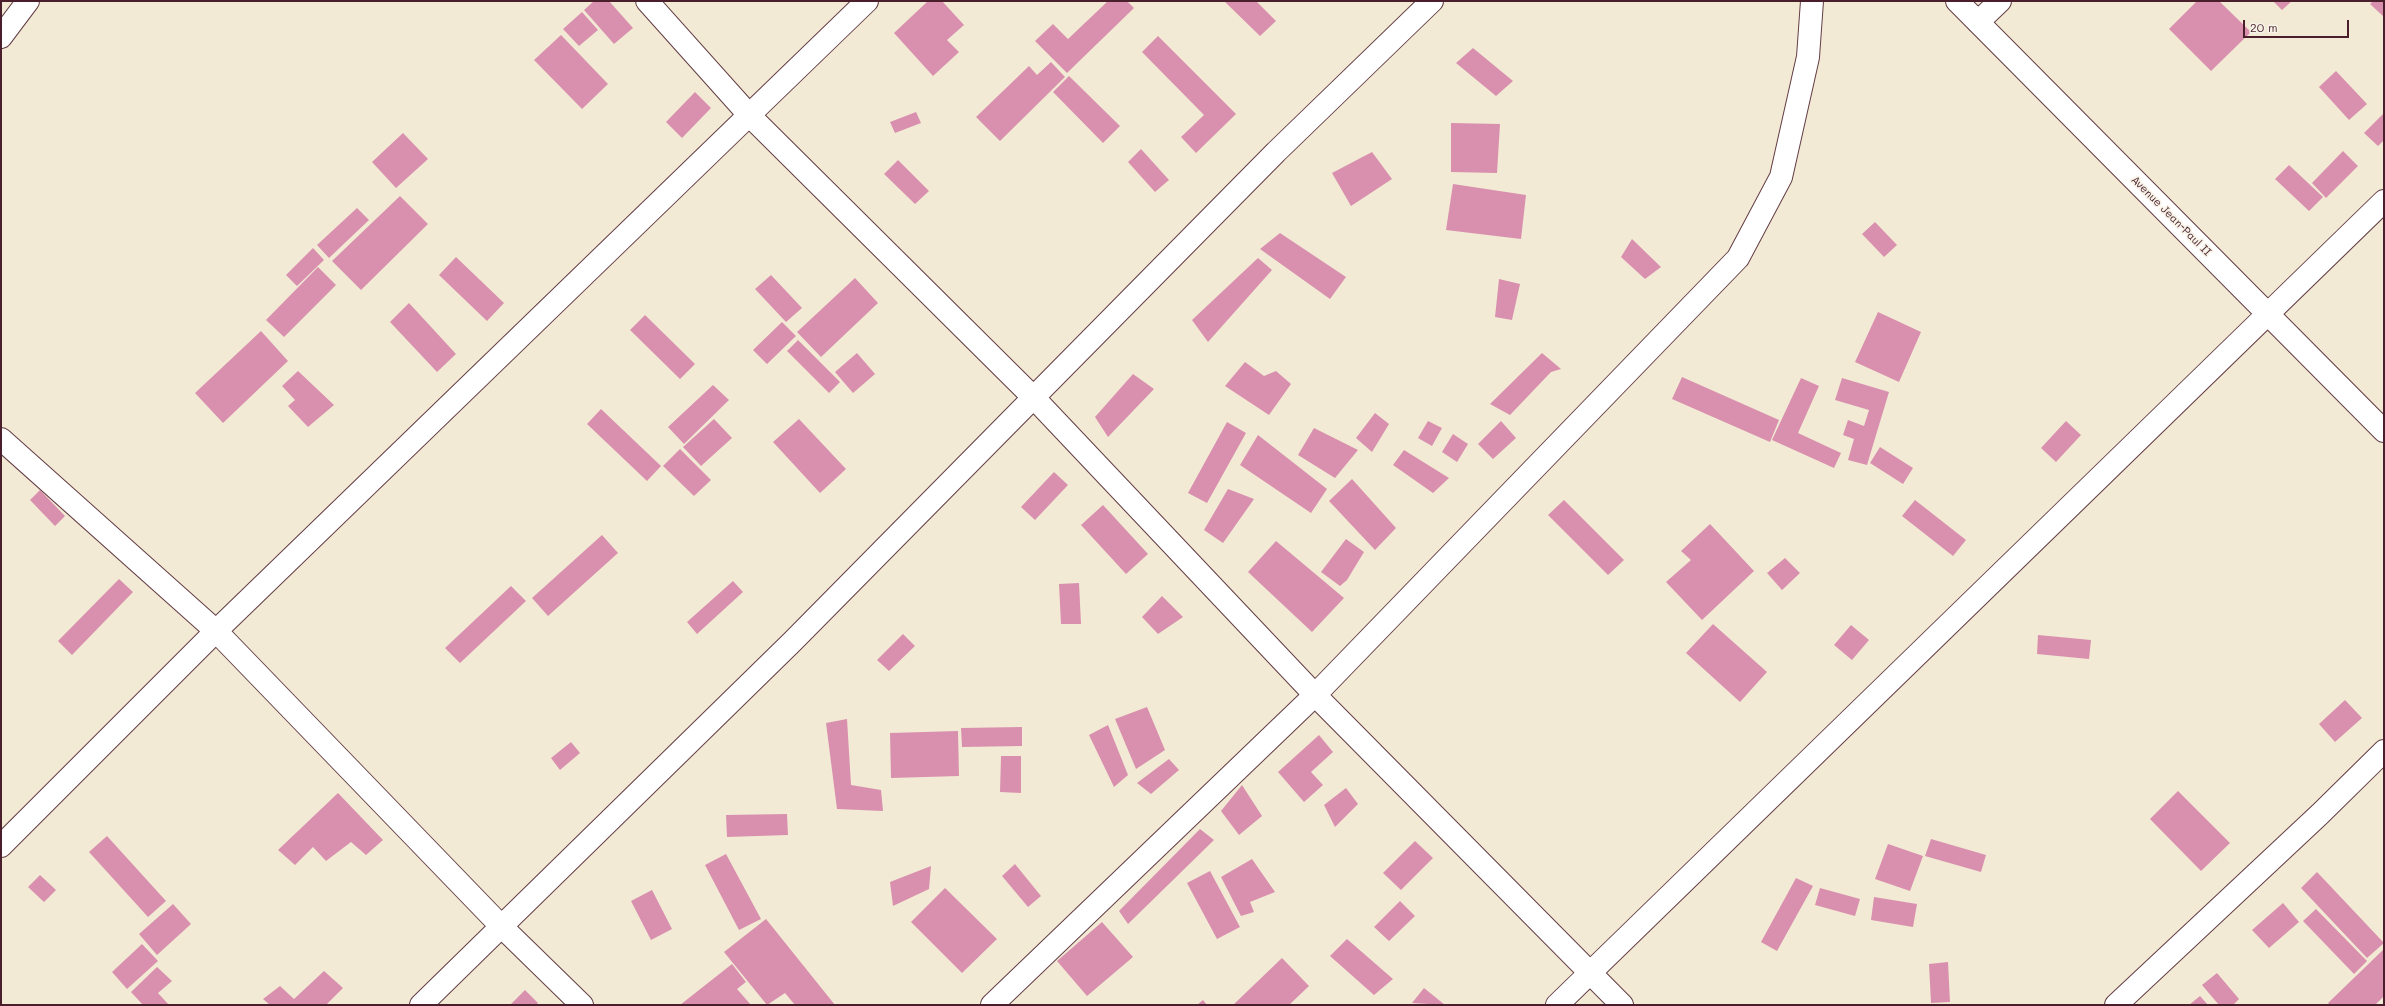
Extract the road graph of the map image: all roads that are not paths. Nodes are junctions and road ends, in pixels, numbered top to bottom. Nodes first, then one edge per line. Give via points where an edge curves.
1 (28, 1) edge
2 (647, 1) edge
3 (867, 1) edge
4 (1432, 1) edge
5 (1812, 1) edge
6 (1957, 1) edge
7 (2000, 1) edge
8 (1978, 22) junction
9 (1, 37) edge
10 (750, 116) junction
11 (2384, 202) edge
12 (2269, 315) junction
13 (1034, 399) junction
14 (2384, 431) edge
15 (1, 439) edge
16 (216, 631) junction
17 (1315, 695) junction
18 (2384, 751) edge
19 (1, 846) edge
20 (501, 926) junction
21 (1590, 974) junction
22 (421, 1005) edge
23 (582, 1005) edge
24 (992, 1005) edge
25 (1557, 1005) edge
26 (1622, 1005) edge
27 (2116, 1005) edge

1 - 9 street
2 - 10 street
3 - 10 street
4 - 13 street via 1276,152
5 - 17 street via 1808,57 1781,177 1738,258
6 - 8 street, Avenue Jean-Paul II
7 - 8 street
8 - 12 street, Avenue Jean-Paul II
10 - 13 street
10 - 16 street
11 - 12 street
12 - 14 street, Avenue Jean-Paul II
12 - 21 street
13 - 17 street
13 - 20 street via 793,641
15 - 16 street
16 - 19 street
16 - 20 street
17 - 21 street
17 - 24 street
18 - 27 street
20 - 22 street
20 - 23 street
21 - 25 street
21 - 26 street

